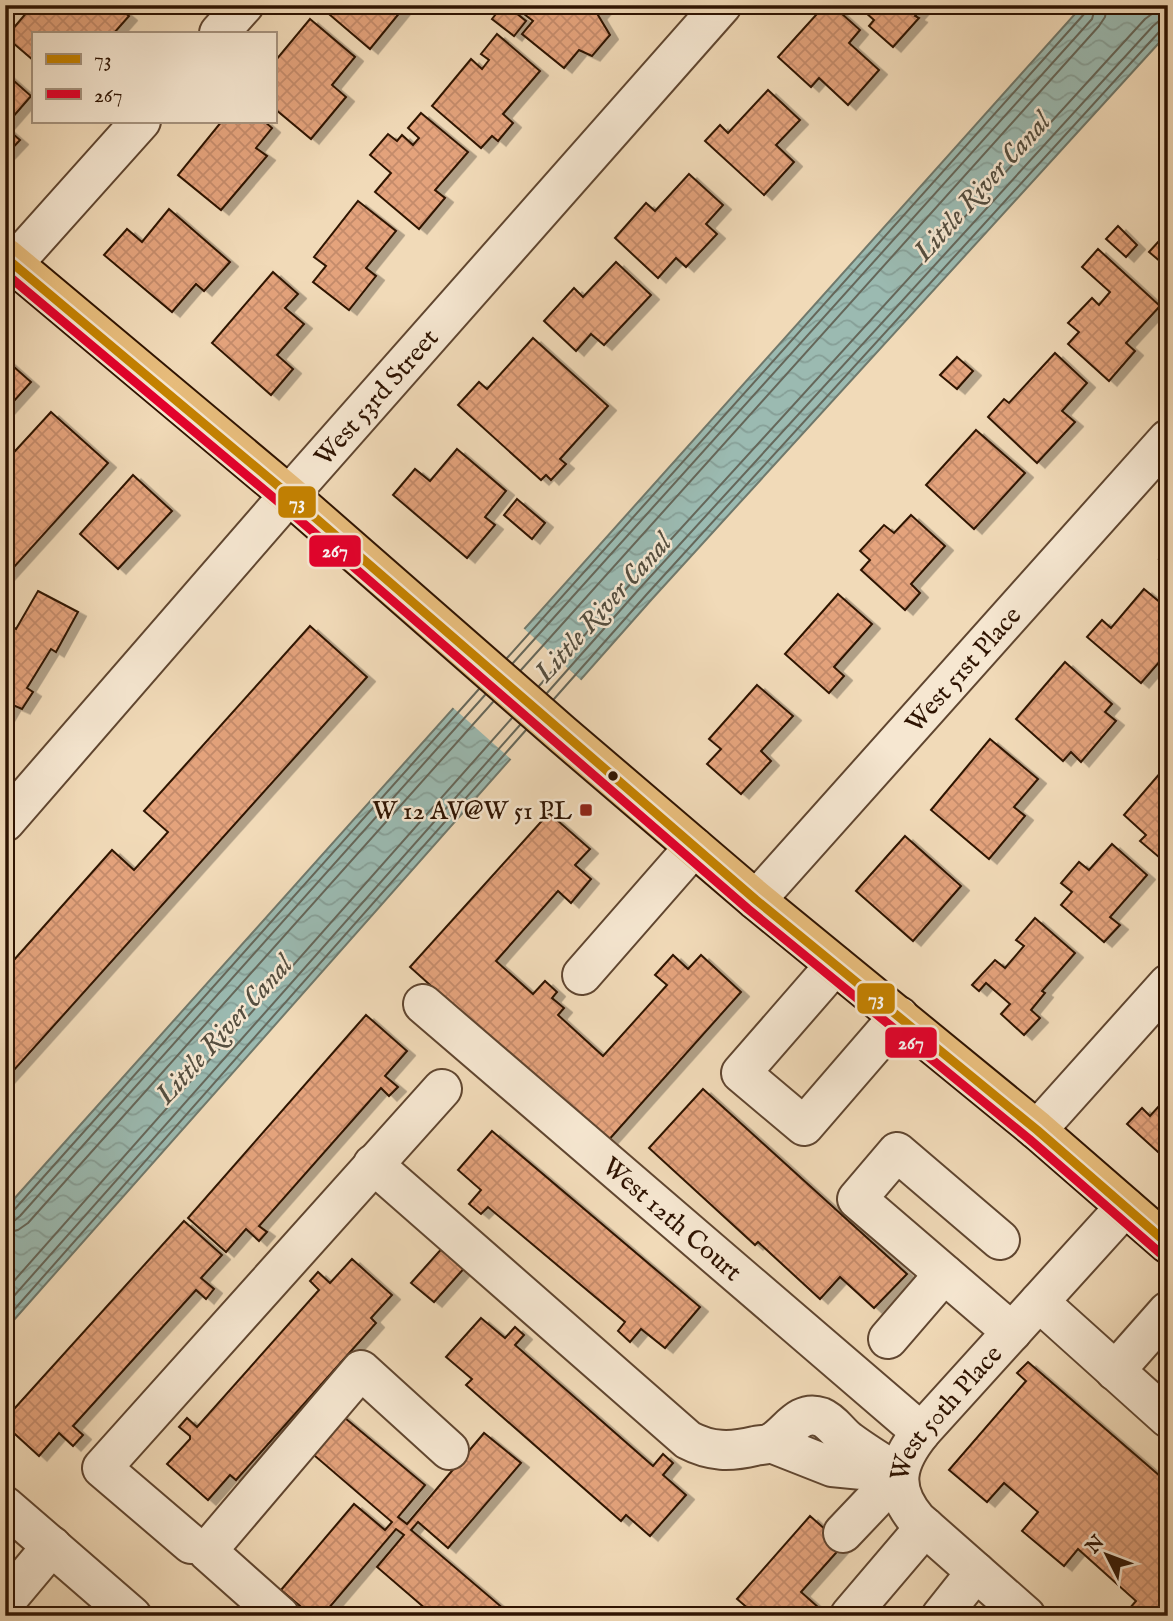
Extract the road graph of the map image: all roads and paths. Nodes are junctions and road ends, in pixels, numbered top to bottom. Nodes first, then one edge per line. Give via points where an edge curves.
1 (244, 5) edge
2 (722, 5) edge
3 (220, 32) edge
4 (140, 122) edge
5 (9, 261) edge
6 (1168, 439) edge
7 (289, 495) junction
8 (5, 822) edge
9 (694, 848) junction
10 (757, 900) junction
11 (835, 965) junction
12 (582, 975) dead end
13 (1168, 984) edge
14 (423, 1004) dead end
15 (899, 1016) junction
16 (442, 1089) dead end
17 (1037, 1130) junction
18 (373, 1164) junction
19 (1125, 1207) junction
20 (1000, 1240) dead end
21 (1168, 1244) edge
22 (944, 1273) junction
23 (1039, 1302) junction
24 (1168, 1311) edge
25 (1012, 1332) junction
26 (888, 1339) dead end
27 (1115, 1371) junction
28 (1168, 1418) edge
29 (921, 1432) junction
30 (449, 1450) dead end
31 (899, 1474) junction
32 (5, 1506) edge
33 (925, 1527) junction
34 (843, 1533) dead end
35 (191, 1544) dead end
36 (52, 1546) junction
37 (976, 1572) junction
38 (5, 1602) edge
39 (850, 1615) edge
40 (132, 1616) edge
41 (280, 1616) edge
42 (941, 1616) edge
43 (1026, 1616) edge

1 - 3 street
2 - 7 street, West 53rd Street
4 - 5 street
5 - 7 main road
6 - 10 street, West 51st Place
7 - 8 street, West 53rd Street
7 - 9 main road
9 - 10 main road
9 - 12 street
10 - 11 main road
11 - 15 main road
11 - 15 street via 741,1073 804,1126
13 - 17 street
14 - 29 street, West 12th Court
15 - 17 main road
16 - 18 street
17 - 19 main road
18 - 31 street via 688,1440 722,1451 771,1443 832,1466
18 - 35 street via 103,1468
19 - 21 main road
19 - 23 street, West 50th Place
20 - 22 street via 897,1152 857,1199
22 - 25 street
22 - 26 street
23 - 25 street, West 50th Place
23 - 27 street
24 - 27 street
25 - 29 street, West 50th Place
27 - 28 street
29 - 31 street, West 50th Place via 904,1456
30 - 41 street via 361,1370 207,1551
31 - 33 street, West 50th Place via 903,1499
31 - 34 street
32 - 36 street
33 - 37 street, West 50th Place
33 - 39 street
36 - 38 street
36 - 40 street
37 - 42 street
37 - 43 street, West 50th Place

